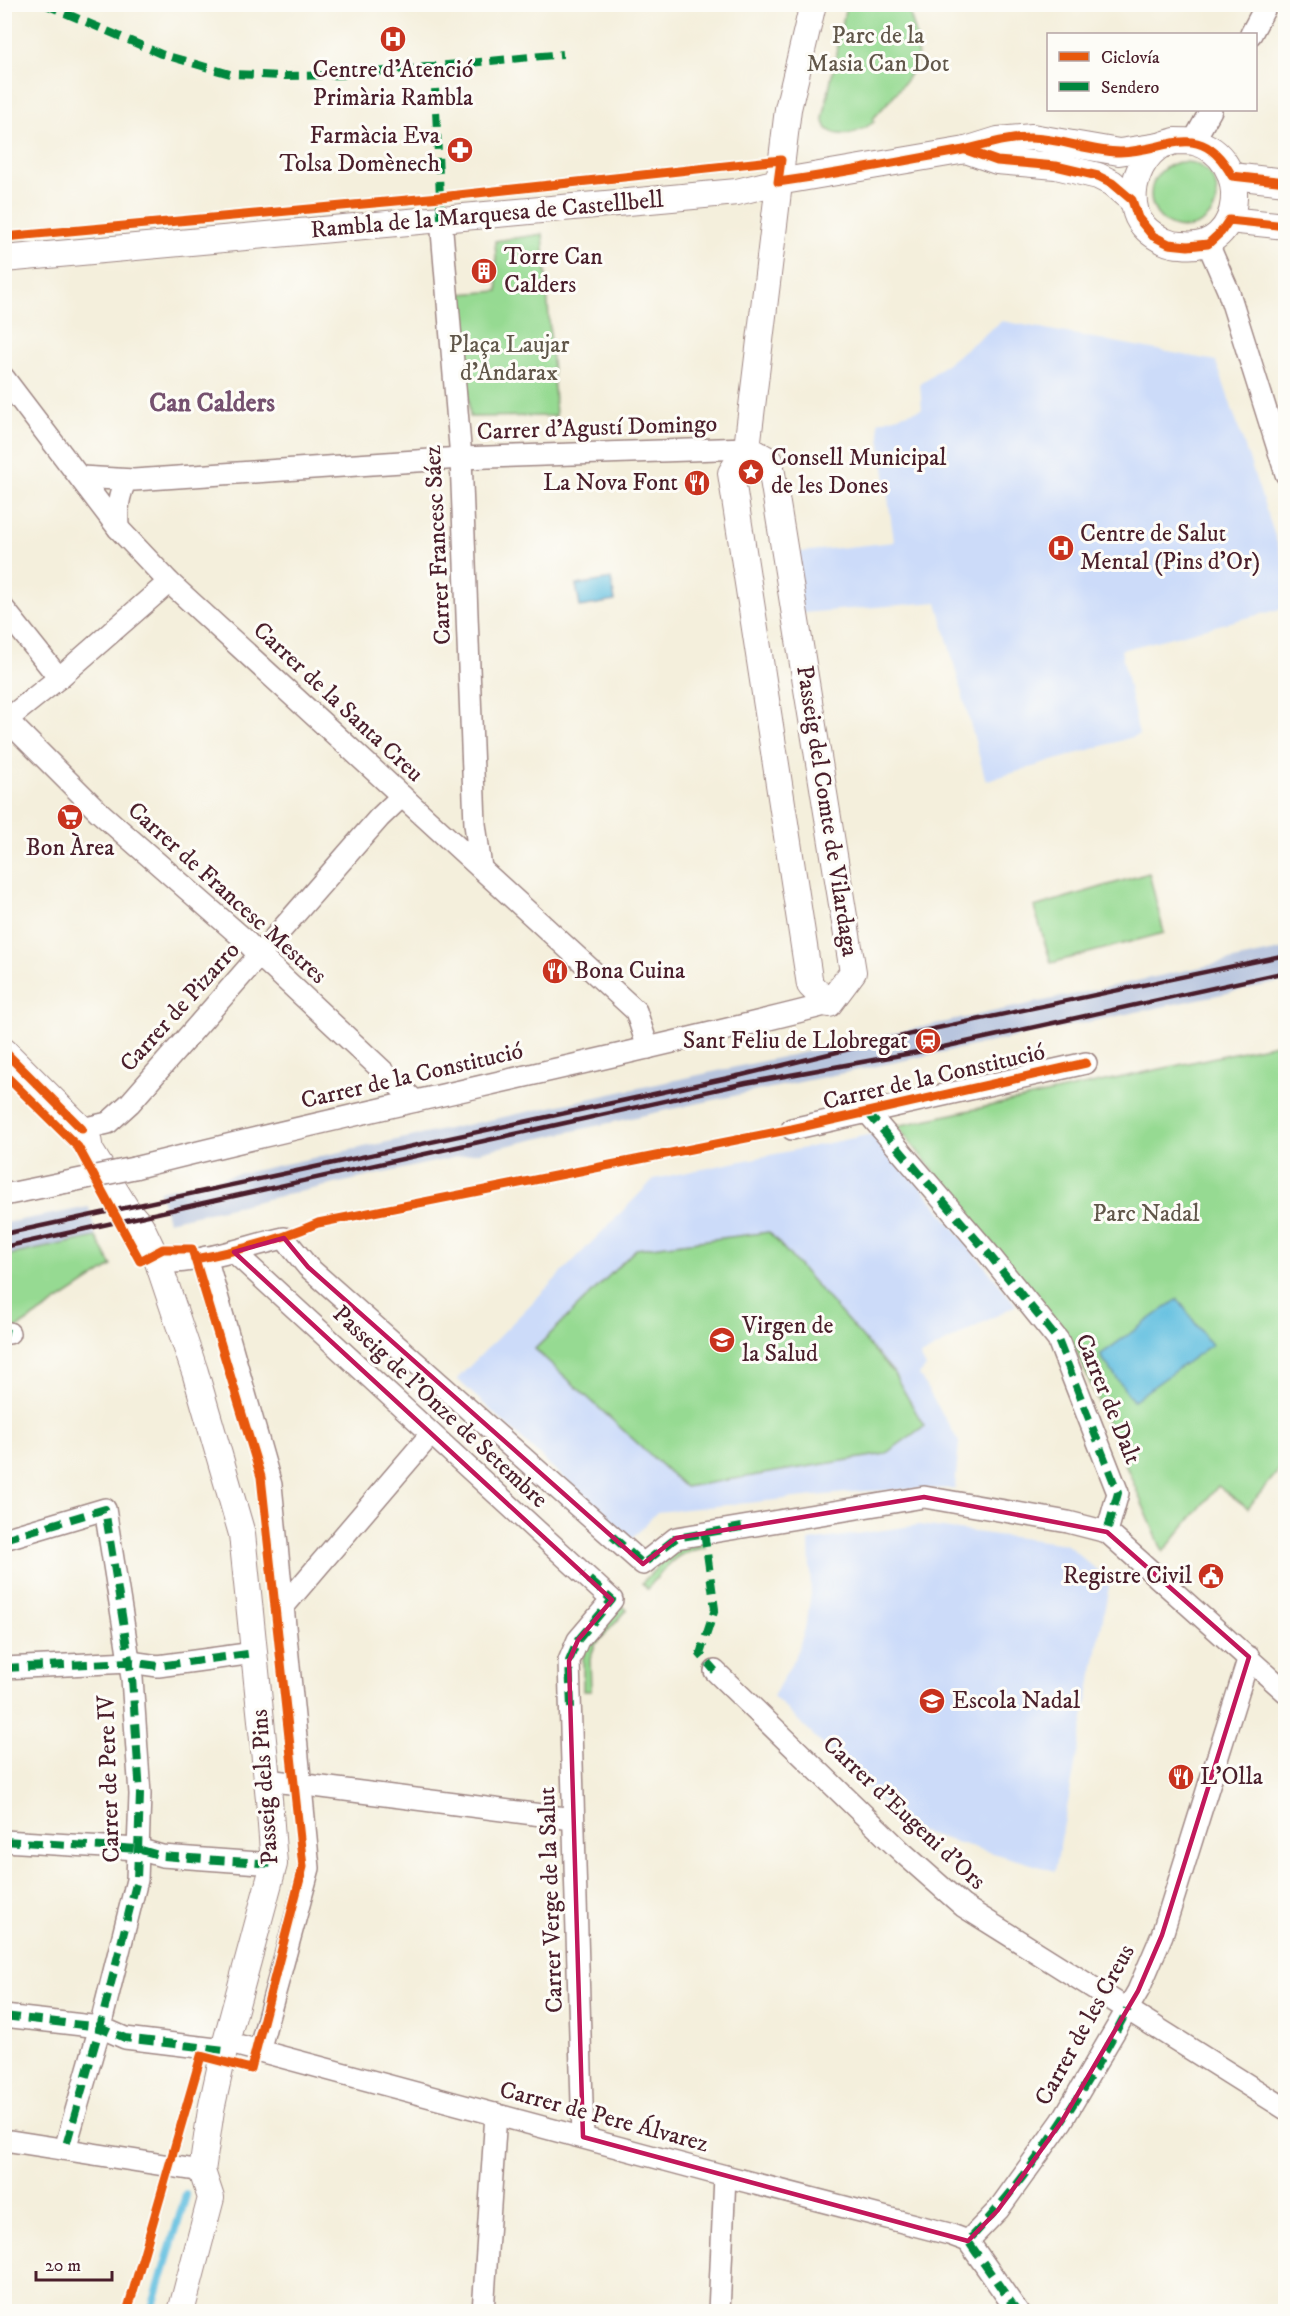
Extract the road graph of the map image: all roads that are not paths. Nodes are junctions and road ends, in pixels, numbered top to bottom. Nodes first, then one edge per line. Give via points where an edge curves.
1 (1267, 4) edge
2 (809, 6) edge
3 (1252, 33) edge
4 (1210, 111) edge
5 (1193, 142) junction
6 (1159, 146) junction
7 (966, 150) junction
8 (1232, 176) junction
9 (778, 182) junction
10 (1286, 182) edge
11 (1132, 200) junction
12 (441, 219) junction
13 (1229, 220) junction
14 (1286, 226) edge
15 (1208, 244) junction
16 (4, 259) edge
17 (4, 378) edge
18 (747, 448) junction
19 (461, 458) junction
20 (1286, 474) edge
21 (81, 477) junction
22 (126, 480) junction
23 (118, 528) junction
24 (169, 582) junction
25 (4, 609) edge
26 (59, 678) junction
27 (6, 721) edge
28 (402, 796) junction
29 (482, 868) junction
30 (260, 956) junction
31 (830, 1004) junction
32 (648, 1048) junction
33 (4, 1051) edge
34 (1086, 1063) dead end
35 (415, 1101) junction
36 (867, 1112) junction
37 (792, 1129) dead end
38 (82, 1130) junction
39 (4, 1194) edge
40 (234, 1252) junction
41 (206, 1257) junction
42 (158, 1262) junction
43 (432, 1434) junction
44 (1107, 1532) junction
45 (4, 1539) edge
46 (284, 1606) junction
47 (254, 1653) junction
48 (1249, 1657) junction
49 (569, 1661) joint
50 (130, 1662) junction
51 (4, 1668) edge
52 (715, 1671) dead end
53 (1286, 1692) edge
54 (267, 1780) junction
55 (302, 1783) junction
56 (573, 1819) junction
57 (4, 1841) edge
58 (138, 1849) junction
59 (274, 1864) junction
60 (1128, 2009) junction
61 (4, 2016) edge
62 (100, 2026) junction
63 (225, 2046) junction
64 (259, 2051) junction
65 (1286, 2109) edge
66 (496, 2114) junction
67 (583, 2137) junction
68 (4, 2140) edge
69 (65, 2149) junction
70 (202, 2171) junction
71 (725, 2176) junction
72 (968, 2241) junction
73 (181, 2312) edge
74 (483, 2312) edge
75 (719, 2312) edge
76 (1018, 2312) edge

1 - 3 street
2 - 9 street, Passeig del Comte de Vilardaga
4 - 5 street
5 - 6 street via 1175,141
5 - 8 street via 1223,159
6 - 7 street, Rambla de la Marquesa de Castellbell via 1119,152 1032,137 998,140
6 - 11 street via 1145,160
7 - 9 street, Rambla de la Marquesa de Castellbell
7 - 11 street, Rambla de la Marquesa de Castellbell via 998,161 1056,166 1098,176
8 - 10 street
8 - 13 street via 1234,208
9 - 12 street, Rambla de la Marquesa de Castellbell via 737,192
9 - 18 street, Passeig del Comte de Vilardaga
11 - 15 street via 1138,218 1153,236 1169,244
12 - 16 street, Rambla de la Marquesa de Castellbell
12 - 19 street, Carrer Francesc Sáez
13 - 14 street
13 - 15 street
15 - 20 street via 1228,290
17 - 21 street, Carrer de la Santa Creu
18 - 19 street, Carrer d'Agustí Domingo
18 - 31 street, Passeig del Comte de Vilardaga via 731,473 810,985
18 - 31 street, Passeig del Comte de Vilardaga via 770,461 853,972
19 - 22 street, Carrer d'Agustí Domingo
19 - 29 street, Carrer Francesc Sáez via 475,824
21 - 22 street, Carrer d'Agustí Domingo
21 - 23 street, Carrer de la Santa Creu
22 - 23 street via 117,505
23 - 24 street, Carrer de la Santa Creu
24 - 26 street
24 - 28 street, Carrer de la Santa Creu
25 - 26 street
26 - 27 street
27 - 30 street, Carrer de Francesc Mestres via 98,811
28 - 29 street, Carrer de la Santa Creu
28 - 30 street, Carrer de Pizarro
29 - 32 street, Carrer de la Santa Creu via 636,1011
30 - 35 street, Carrer de Francesc Mestres
30 - 38 street, Carrer de Pizarro via 130,1103 108,1123
31 - 32 street, Carrer de la Constitució
32 - 35 street, Carrer de la Constitució
33 - 38 street
34 - 36 street, Carrer de la Constitució
35 - 39 street, Carrer de la Constitució, bridge via 135,1168
36 - 37 street, Carrer de la Constitució
36 - 44 street, Carrer de Dalt via 1058,1340 1118,1493
38 - 42 street, Passeig dels Pins via 126,1210 141,1226
40 - 41 street
40 - 43 street, Passeig de l'Onze de Setembre
40 - 44 street, Passeig de l'Onze de Setembre via 284,1238 308,1267 643,1564 676,1538 924,1497
41 - 42 street
41 - 46 street, Passeig dels Pins via 271,1485
42 - 47 street, Passeig dels Pins via 242,1534
43 - 46 street
43 - 49 street, Passeig de l'Onze de Setembre via 612,1600 578,1641
44 - 48 street
45 - 50 street, Carrer de Pere IV via 105,1509
46 - 55 street, Passeig dels Pins
47 - 50 street via 158,1666
47 - 54 street, Passeig dels Pins
48 - 53 street
48 - 60 street, Carrer de les Creus via 1162,1935
49 - 56 street, Carrer Verge de la Salut
50 - 51 street
50 - 58 street, Carrer de Pere IV via 140,1794
52 - 60 street, Carrer d'Eugeni d'Ors via 963,1906
54 - 55 street
54 - 59 street, Passeig dels Pins
55 - 56 street
55 - 64 street, Passeig dels Pins via 309,1868
56 - 67 street, Carrer Verge de la Salut
57 - 58 street
58 - 59 street via 162,1856
58 - 62 street, Carrer de Pere IV via 137,1880
59 - 63 street, Passeig dels Pins
60 - 65 street, Carrer d'Eugeni d'Ors
60 - 72 street, Carrer de les Creus via 1062,2121 998,2210
61 - 62 street, Carrer de Pere Álvarez
62 - 63 street, Carrer de Pere Álvarez via 125,2038
62 - 69 street, Carrer de Pere IV
63 - 64 street, Carrer de Pere Álvarez
63 - 70 street, Passeig dels Pins
64 - 66 street, Carrer de Pere Álvarez
66 - 67 street, Carrer de Pere Álvarez
66 - 74 street
67 - 71 street, Carrer de Pere Álvarez
68 - 69 street
69 - 70 street
70 - 73 street, Passeig dels Pins via 211,2198
71 - 72 street, Carrer de Pere Álvarez
71 - 75 street
72 - 76 street

